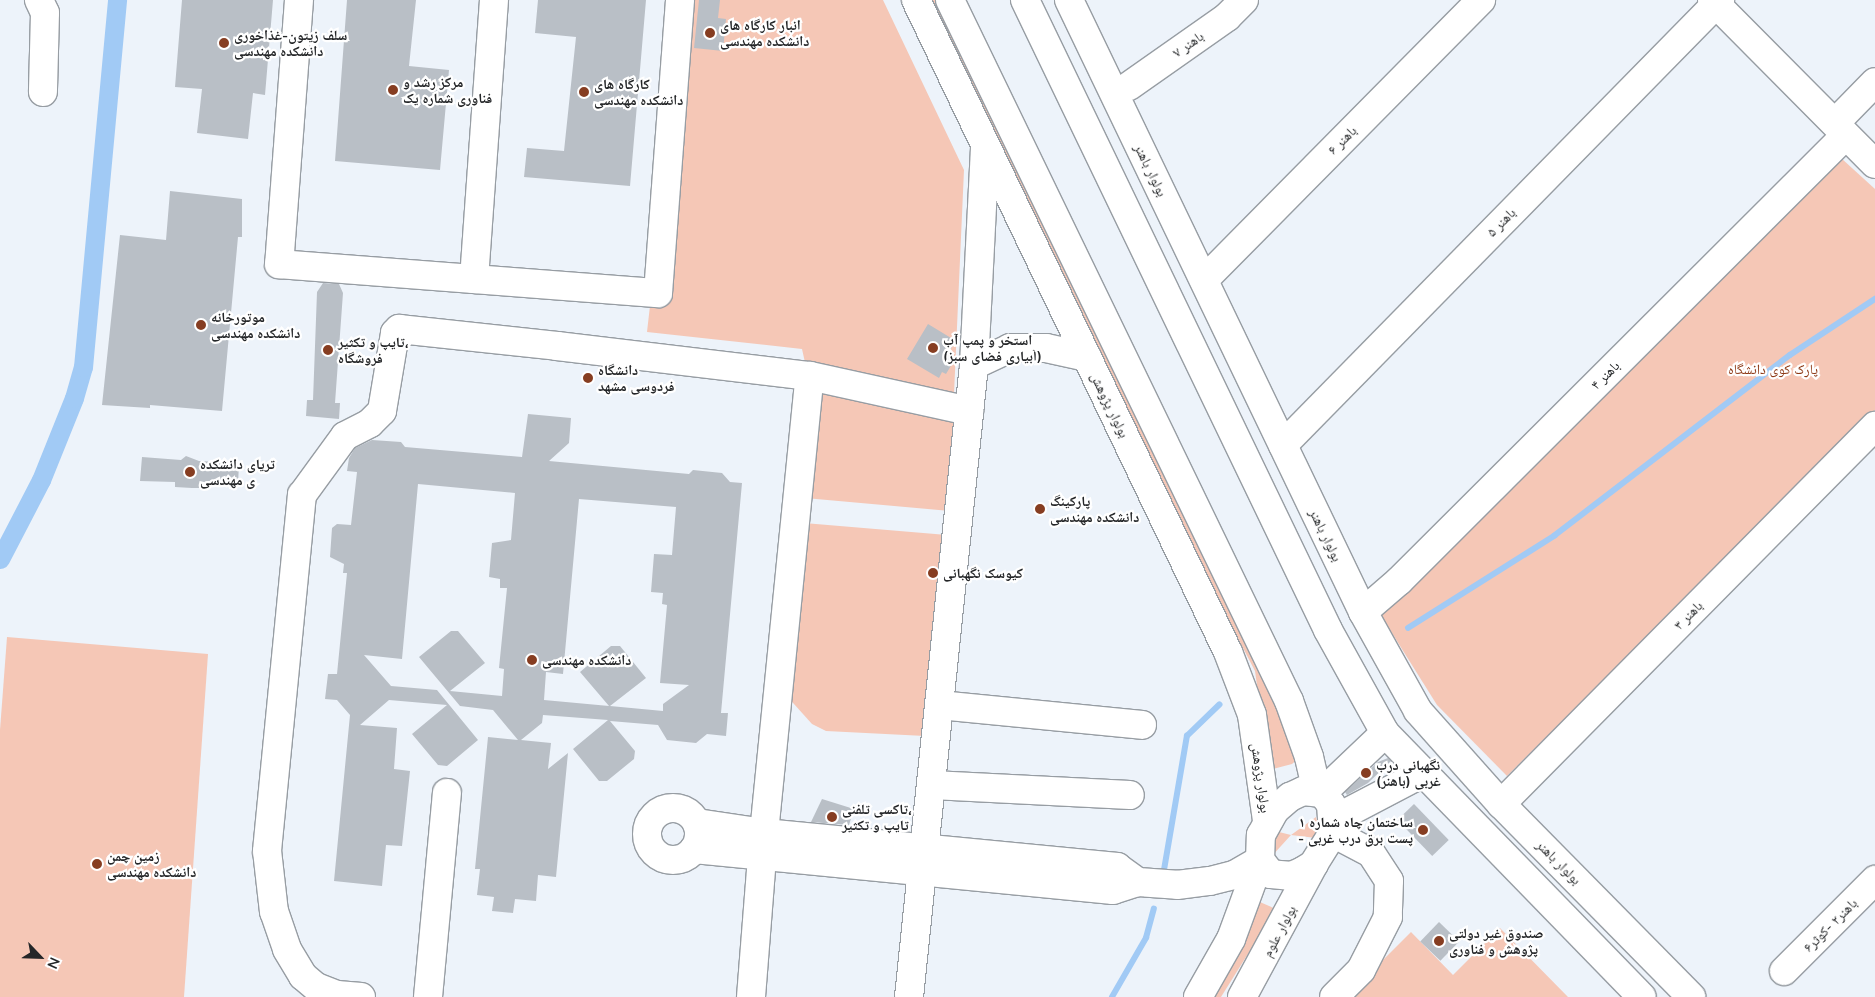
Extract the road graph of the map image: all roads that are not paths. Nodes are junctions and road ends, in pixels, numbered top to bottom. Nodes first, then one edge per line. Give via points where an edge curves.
1 (39, 0) edge
2 (299, 0) edge
3 (494, 0) edge
4 (680, 0) edge
5 (916, 0) edge
6 (950, 0) edge
7 (1025, 0) edge
8 (1069, 0) edge
9 (1244, 0) edge
10 (1481, 0) edge
11 (1716, 1) edge
12 (1875, 82) edge
13 (1129, 86) dead end
14 (43, 92) dead end
15 (1840, 129) junction
16 (985, 145) junction
17 (1875, 164) edge
18 (1167, 204) junction
19 (1131, 221) junction
20 (474, 279) junction
21 (1204, 280) junction
22 (1087, 357) junction
23 (974, 365) junction
24 (810, 376) junction
25 (969, 411) junction
26 (1875, 426) edge
27 (1283, 445) junction
28 (1363, 612) junction
29 (939, 705) junction
30 (1142, 725) dead end
31 (1386, 733) junction
32 (1422, 772) junction
33 (932, 785) junction
34 (1319, 792) junction
35 (447, 794) dead end
36 (1130, 795) dead end
37 (1501, 804) junction
38 (1268, 821) junction
39 (1334, 826) junction
40 (696, 836) dead end
41 (763, 845) junction
42 (925, 859) junction
43 (1260, 860) junction
44 (1314, 864) junction
45 (1875, 880) edge
46 (1784, 971) dead end
47 (361, 997) edge
48 (428, 997) edge
49 (751, 997) edge
50 (909, 997) edge
51 (1198, 997) edge
52 (1242, 997) edge
53 (1334, 997) edge
54 (1642, 997) edge
55 (1691, 997) edge

1 - 14 street via 45,13
2 - 20 street via 279,264
3 - 20 street
4 - 20 street via 658,293
5 - 16 street, بولوار پژوهش
6 - 34 street via 1289,701
7 - 19 street
8 - 18 street, بولوار باهنر
9 - 13 street, باهنر ۷ via 1227,17
10 - 21 street, باهنر ۶
11 - 15 street
11 - 27 street, باهنر ۵
12 - 15 street, باهنر ۴
15 - 17 street
15 - 28 street, باهنر ۴ via 1400,581
16 - 22 street, بولوار پژوهش
16 - 23 street
18 - 19 street
18 - 21 street, بولوار باهنر
19 - 31 street via 1328,630
21 - 27 street, بولوار باهنر
22 - 23 street via 1046,348 1010,348
22 - 38 street, بولوار پژوهش via 1228,652 1252,715
23 - 25 street
24 - 25 street
24 - 41 street
24 - 47 street via 399,329 395,333 382,411 370,423 345,436 302,495 267,851 274,912 288,949 303,976 316,987 337,995
25 - 29 street
26 - 37 street, باهنر ۳
27 - 28 street, بولوار باهنر
28 - 37 street, بولوار باهنر via 1418,711
29 - 30 street
29 - 33 street
31 - 32 street
31 - 34 street
32 - 39 street
32 - 54 street
33 - 36 street
33 - 42 street
34 - 38 street via 1303,791 1290,797
34 - 39 street via 1331,804
35 - 48 street
37 - 55 street, بولوار باهنر
38 - 43 street via 1261,835
39 - 44 street
39 - 53 street via 1371,853 1389,881 1388,917 1361,970
40 - 41 street
41 - 42 street
41 - 49 street
42 - 43 street via 1113,890 1138,882 1177,885 1210,882 1234,875
42 - 50 street
43 - 44 street via 1271,874 1280,876 1292,876
43 - 51 street via 1231,939
44 - 52 street, بولوار علوم
45 - 46 street, باهنر۲ -کوثر۶

